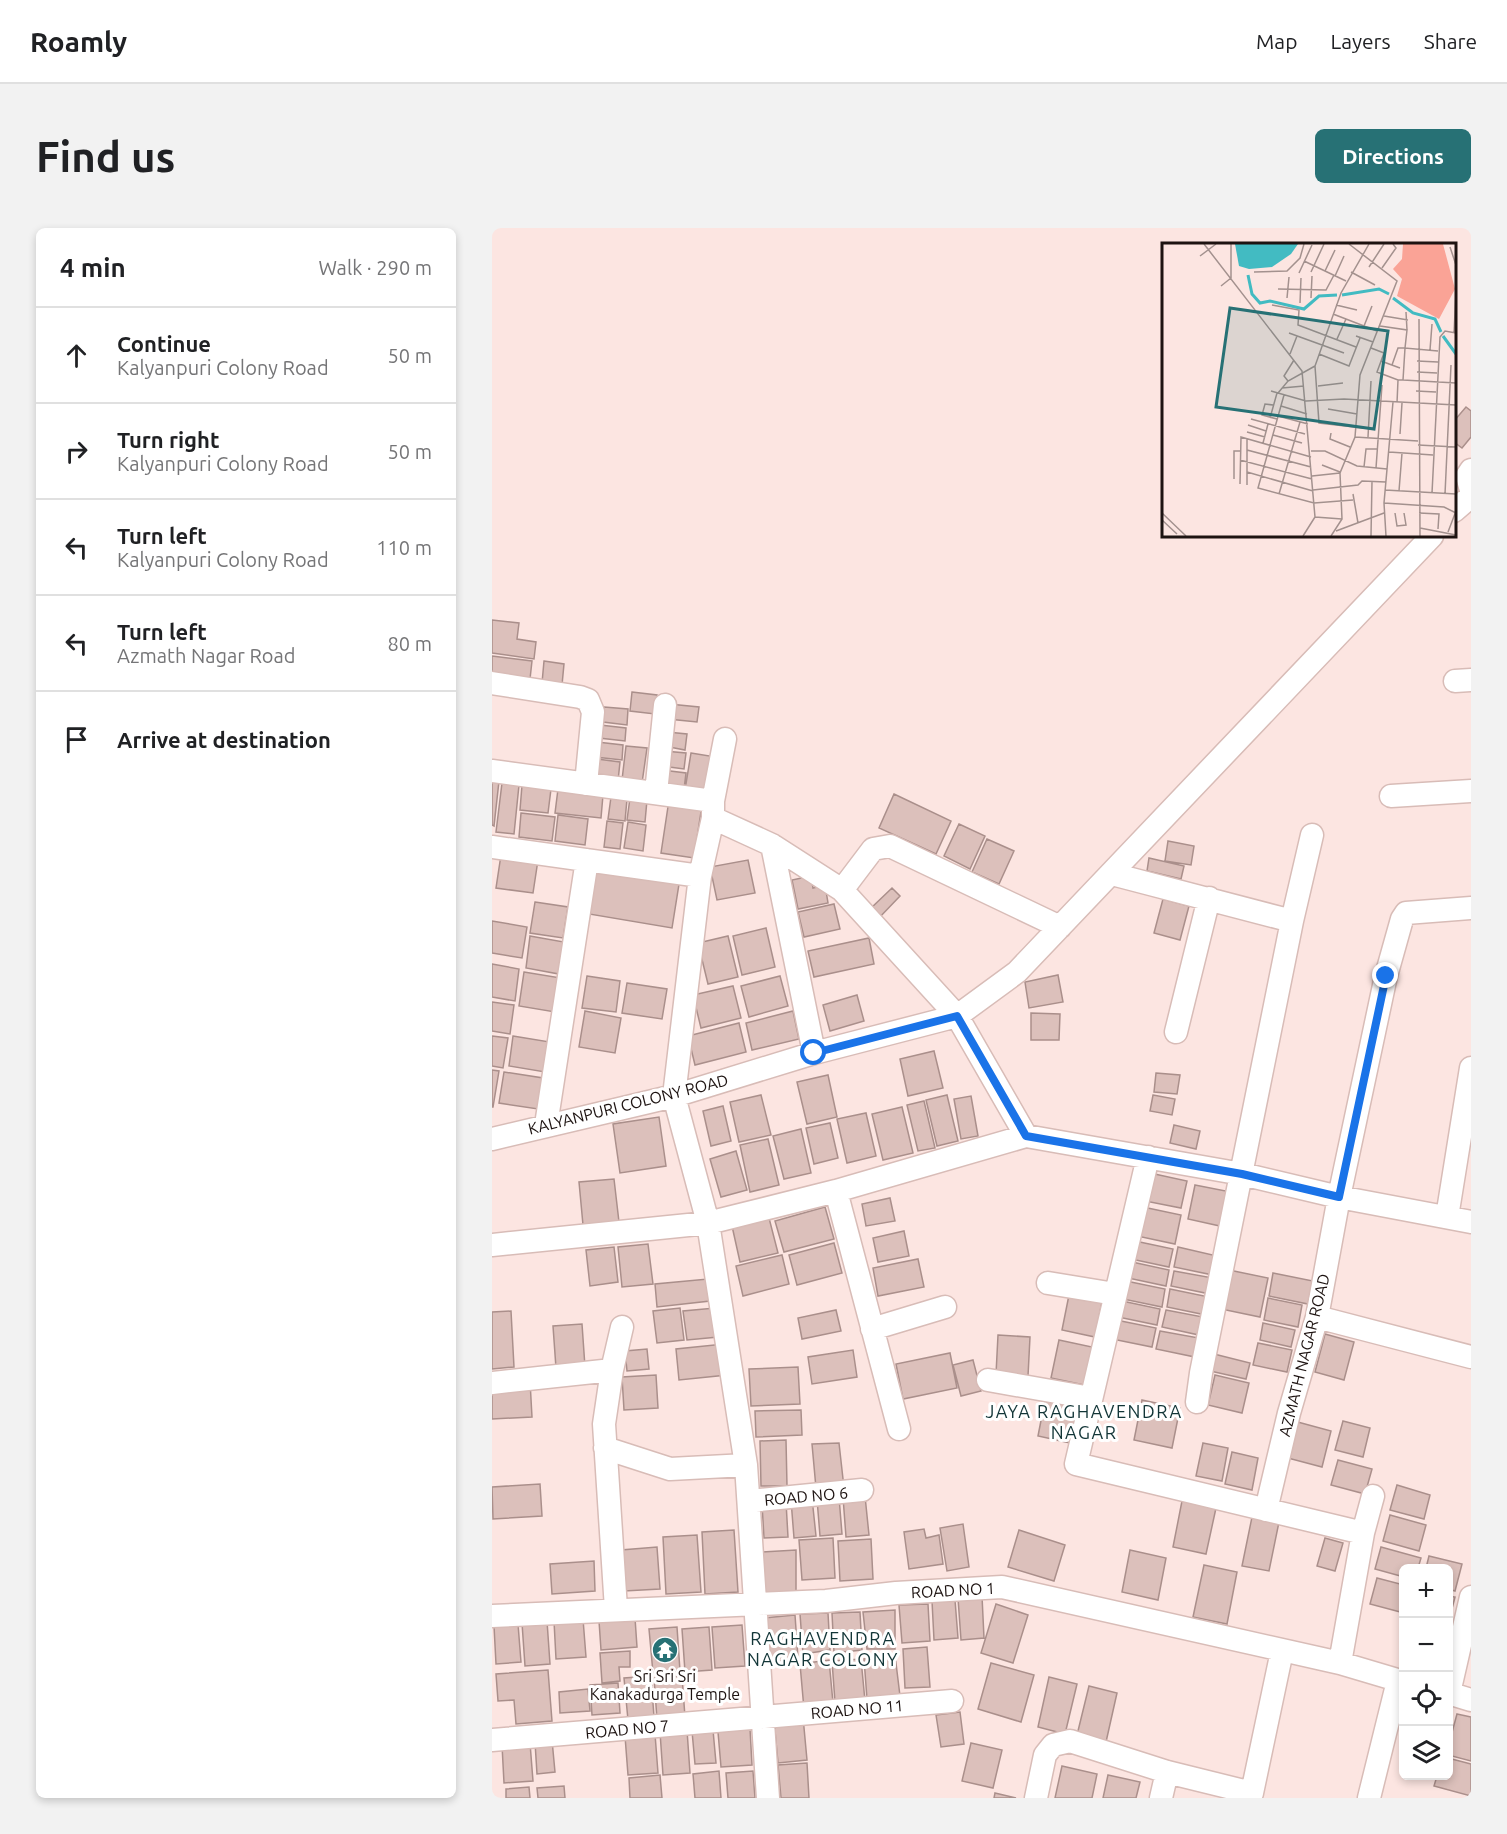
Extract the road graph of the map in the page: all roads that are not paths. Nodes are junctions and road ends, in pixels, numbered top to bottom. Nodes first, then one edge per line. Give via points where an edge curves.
1 (1471, 470) edge
2 (1463, 499) edge
3 (1431, 537) edge
4 (492, 683) edge
5 (665, 705) dead end
6 (725, 739) dead end
7 (492, 771) edge
8 (585, 784) junction
9 (1471, 791) edge
10 (656, 793) junction
11 (1391, 796) dead end
12 (713, 809) junction
13 (1312, 835) dead end
14 (772, 845) junction
15 (492, 847) edge
16 (587, 860) junction
17 (1112, 874) junction
18 (700, 876) junction
19 (842, 890) junction
20 (1209, 898) junction
21 (1471, 908) edge
22 (1292, 921) junction
23 (1060, 927) junction
24 (957, 1016) junction
25 (1176, 1032) dead end
26 (814, 1053) junction
27 (1471, 1068) edge
28 (674, 1096) junction
29 (546, 1125) junction
30 (1026, 1136) junction
31 (492, 1139) edge
32 (1148, 1156) junction
33 (1242, 1174) junction
34 (836, 1191) junction
35 (1339, 1197) junction
36 (1447, 1217) junction
37 (1471, 1222) edge
38 (708, 1223) junction
39 (492, 1245) edge
40 (1048, 1283) dead end
41 (1115, 1294) junction
42 (945, 1307) dead end
43 (1317, 1317) junction
44 (622, 1327) dead end
45 (872, 1329) junction
46 (1471, 1357) edge
47 (612, 1370) junction
48 (988, 1380) dead end
49 (492, 1383) edge
50 (1091, 1398) junction
51 (1197, 1402) dead end
52 (898, 1429) dead end
53 (605, 1449) junction
54 (746, 1465) junction
55 (862, 1491) dead end
56 (1373, 1496) dead end
57 (750, 1501) junction
58 (1266, 1510) junction
59 (1363, 1533) junction
60 (1471, 1597) edge
61 (754, 1604) junction
62 (616, 1609) junction
63 (492, 1616) edge
64 (1282, 1651) junction
65 (1340, 1663) junction
66 (1453, 1676) edge
67 (1399, 1681) edge
68 (1399, 1689) edge
69 (1453, 1694) edge
70 (1471, 1700) edge
71 (952, 1701) dead end
72 (762, 1717) junction
73 (492, 1740) edge
74 (1167, 1772) junction
75 (768, 1798) edge
76 (1036, 1798) edge
77 (1161, 1798) edge
78 (1369, 1798) edge

1 - 2 street
3 - 17 street
4 - 8 street via 588,700 594,712
5 - 10 street
6 - 12 street
7 - 8 street
8 - 10 street
9 - 11 street
10 - 12 street
12 - 14 street
12 - 18 street
13 - 22 street
14 - 19 street
14 - 26 street
15 - 16 street
16 - 18 street
16 - 29 street
17 - 20 street
17 - 23 street
18 - 28 street
19 - 23 street via 873,849 890,846
19 - 24 street
20 - 22 street
20 - 25 street
21 - 35 street, AZMATH NAGAR ROAD via 1417,911 1406,913 1402,919 1386,976
22 - 33 street
23 - 24 street via 1017,972
24 - 26 street, KALYANPURI COLONY ROAD
24 - 30 street
26 - 28 street, KALYANPURI COLONY ROAD
27 - 36 street
28 - 29 street, KALYANPURI COLONY ROAD
28 - 38 street
29 - 31 street, KALYANPURI COLONY ROAD
30 - 32 street
30 - 34 street
32 - 33 street
32 - 41 street
33 - 35 street
33 - 51 street
34 - 38 street
34 - 45 street
35 - 36 street
35 - 43 street, AZMATH NAGAR ROAD
36 - 37 street
38 - 39 street
38 - 54 street
40 - 41 street
41 - 50 street
42 - 45 street
43 - 46 street
43 - 58 street, AZMATH NAGAR ROAD
44 - 47 street
45 - 52 street
47 - 49 street
47 - 53 street via 604,1424
48 - 50 street
50 - 58 street via 1076,1464
53 - 54 street via 669,1469
53 - 62 street
54 - 57 street
55 - 57 street, ROAD NO 6
56 - 59 street
57 - 61 street
58 - 59 street
59 - 65 street
60 - 66 street
61 - 62 street, ROAD NO 1
61 - 64 street, ROAD NO 1 via 1002,1587
61 - 72 street
62 - 63 street, ROAD NO 1
64 - 65 street, ROAD NO 1
64 - 74 street via 1252,1793
65 - 67 street, ROAD NO 1
68 - 78 street
69 - 70 street
71 - 72 street, ROAD NO 11
72 - 73 street, ROAD NO 7
72 - 75 street
74 - 76 street via 1070,1741 1053,1745 1045,1755
74 - 77 street

